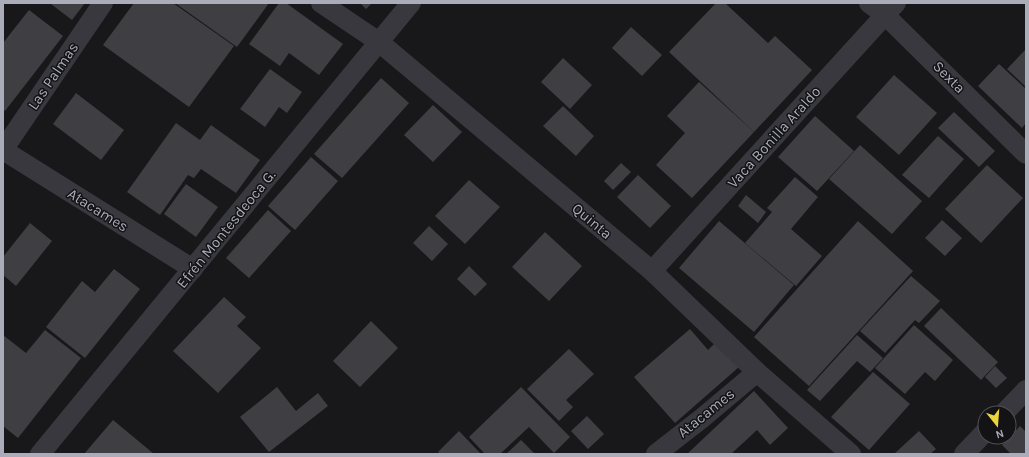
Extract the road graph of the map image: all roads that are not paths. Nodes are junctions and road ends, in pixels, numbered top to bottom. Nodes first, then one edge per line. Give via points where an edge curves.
1 (103, 3) edge
2 (321, 3) edge
3 (411, 3) edge
4 (869, 3) edge
5 (890, 9) edge
6 (379, 42) junction
7 (3, 150) edge
8 (1026, 154) edge
9 (193, 269) junction
10 (652, 271) junction
11 (757, 372) junction
12 (1026, 390) edge
13 (1012, 405) edge
14 (977, 440) edge
15 (40, 454) edge
16 (656, 454) edge
17 (851, 454) edge
18 (964, 454) edge

1 - 7 street, Las Palmas
2 - 6 street, Quinta
3 - 6 street, Efrén Montesdeoca G.
4 - 5 street, Sexta
5 - 8 street, Sexta
5 - 10 street, Vaca Bonilla Araldo
6 - 9 street, Efrén Montesdeoca G.
6 - 10 street, Quinta
7 - 9 street, Atacames
9 - 15 street, Efrén Montesdeoca G.
10 - 11 street, Quinta
11 - 16 street, Atacames
11 - 17 street, Quinta
12 - 13 street
14 - 18 street

